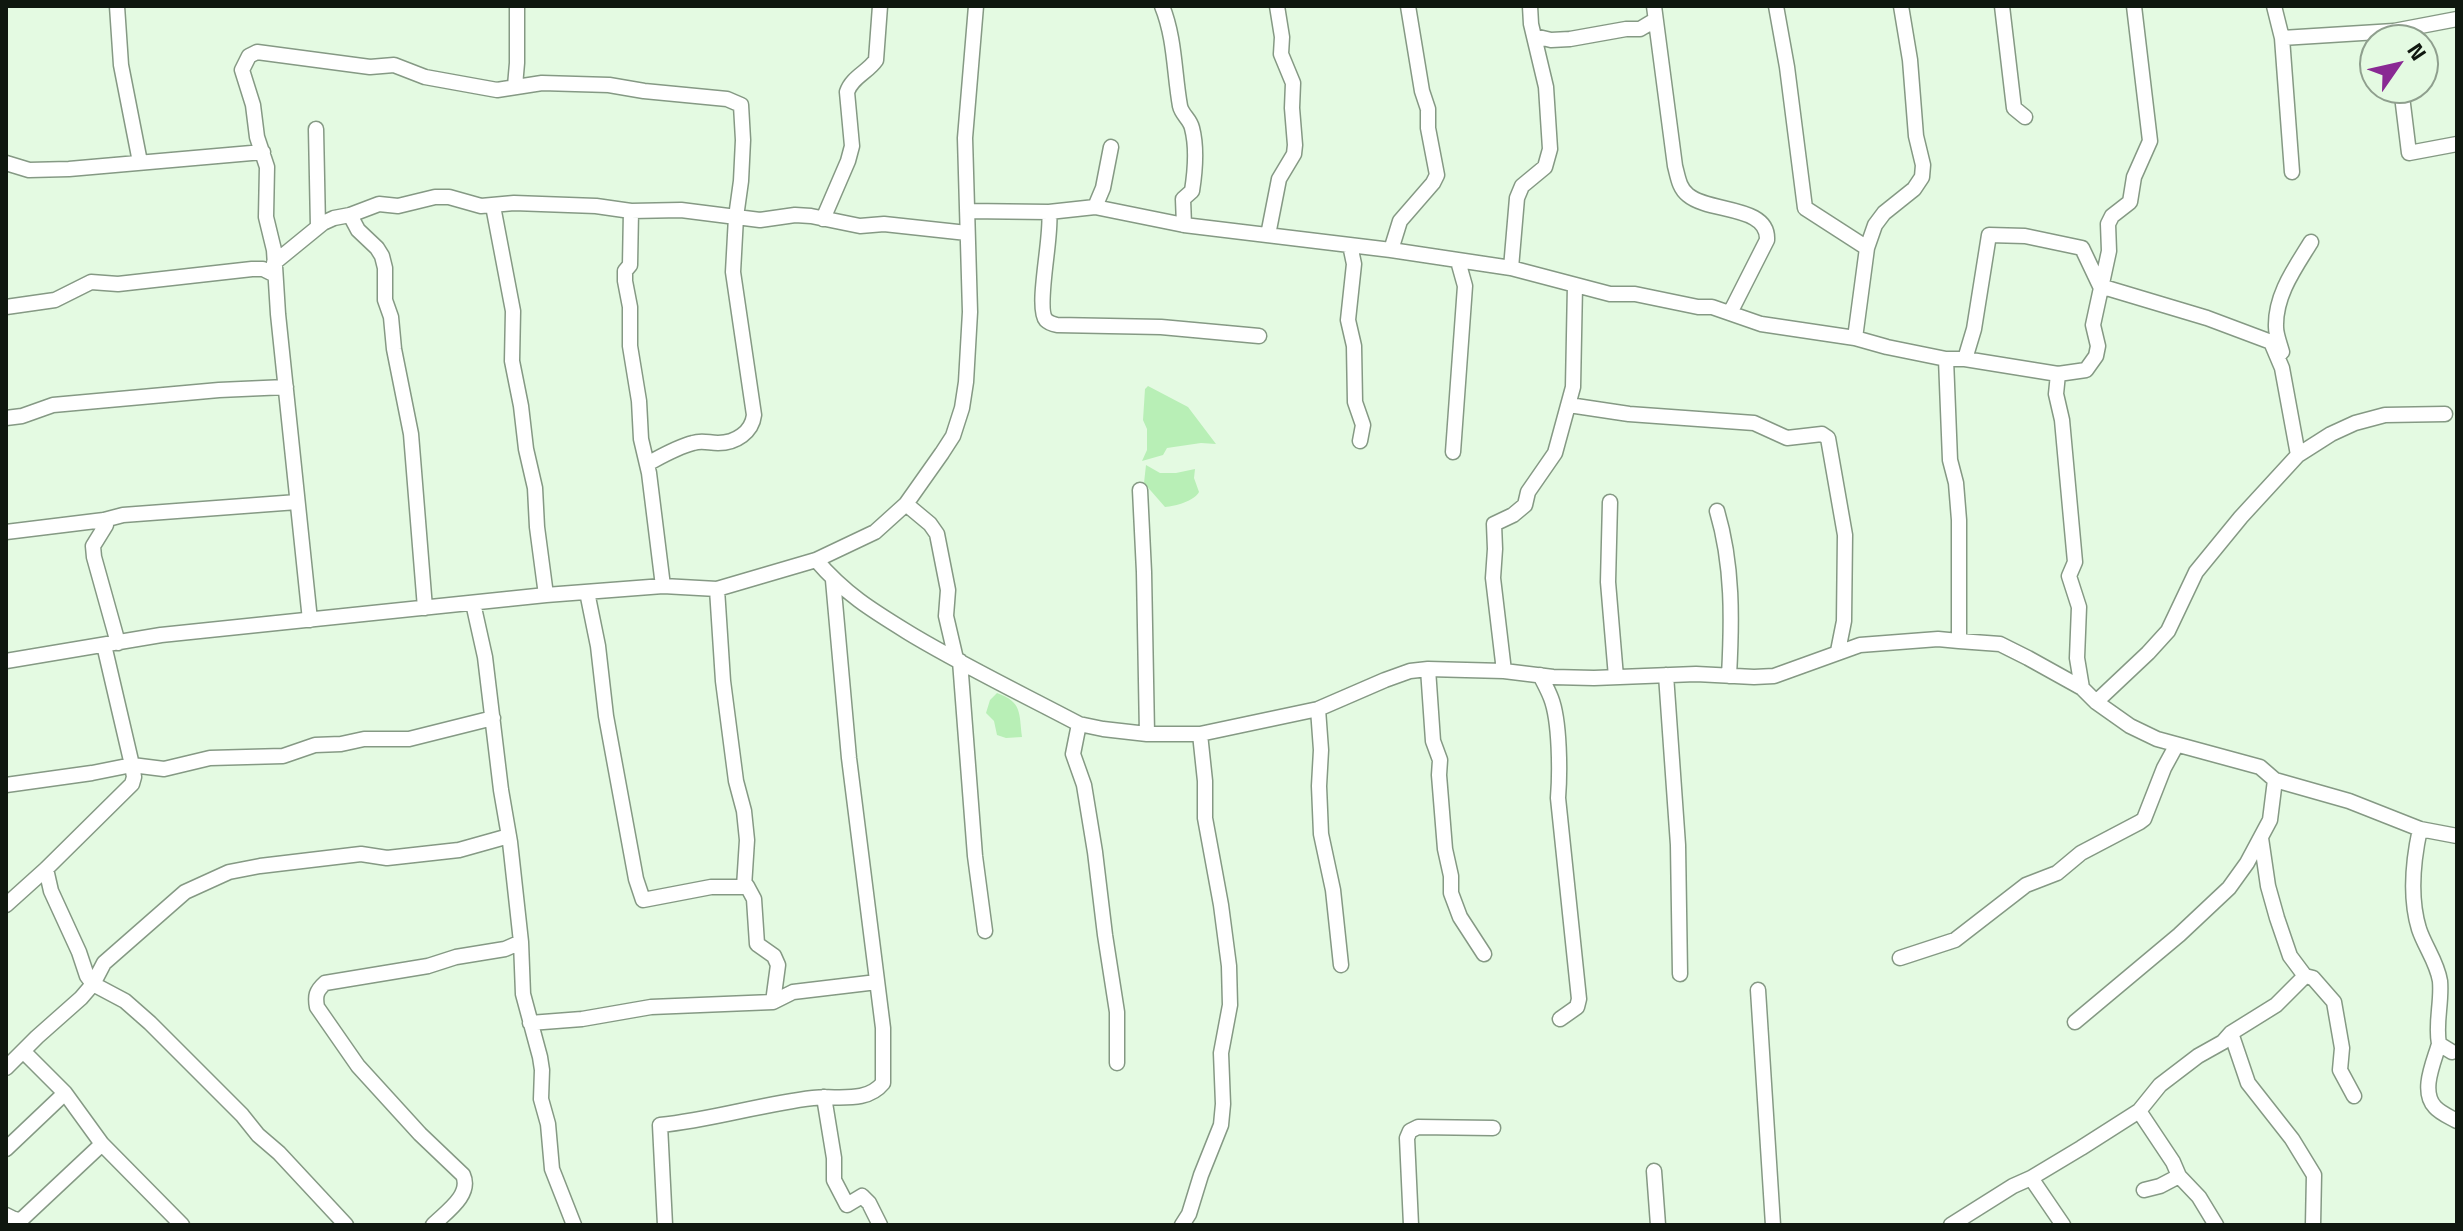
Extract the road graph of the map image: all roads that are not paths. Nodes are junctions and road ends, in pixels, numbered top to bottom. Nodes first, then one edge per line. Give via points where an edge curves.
1 (117, 6) edge
2 (517, 6) edge
3 (880, 6) edge
4 (976, 6) edge
5 (1162, 6) edge
6 (1277, 6) edge
7 (1408, 6) edge
8 (1530, 6) edge
9 (1776, 6) edge
10 (1901, 6) edge
11 (2002, 6) edge
12 (2134, 6) edge
13 (2274, 6) edge
14 (1655, 13) edge
15 (1640, 29) junction
16 (1534, 36) junction
17 (2359, 37) edge
18 (2282, 38) junction
19 (1660, 46) junction
20 (515, 86) junction
21 (2403, 104) edge
22 (2025, 117) dead end
23 (316, 129) dead end
24 (2457, 144) edge
25 (1111, 147) dead end
26 (263, 152) junction
27 (140, 162) junction
28 (6, 163) edge
29 (2292, 172) dead end
30 (493, 206) junction
31 (1095, 207) junction
32 (631, 211) junction
33 (967, 211) junction
34 (1049, 212) junction
35 (740, 214) junction
36 (350, 215) junction
37 (823, 219) junction
38 (1184, 225) junction
39 (318, 227) junction
40 (967, 233) junction
41 (1268, 235) junction
42 (2311, 242) dead end
43 (1350, 245) junction
44 (1867, 248) junction
45 (1391, 250) junction
46 (1458, 261) junction
47 (1511, 268) junction
48 (275, 269) junction
49 (1575, 285) junction
50 (2100, 286) junction
51 (6, 307) edge
52 (1730, 313) junction
53 (1259, 336) dead end
54 (1855, 338) junction
55 (1946, 359) junction
56 (1965, 359) junction
57 (2058, 374) junction
58 (286, 387) junction
59 (1569, 405) junction
60 (2445, 414) dead end
61 (6, 418) edge
62 (1360, 441) dead end
63 (1453, 452) dead end
64 (2303, 452) junction
65 (647, 464) junction
66 (1140, 490) dead end
67 (297, 502) junction
68 (1610, 502) dead end
69 (906, 504) junction
70 (1717, 511) dead end
71 (104, 520) junction
72 (6, 532) edge
73 (816, 560) junction
74 (833, 580) junction
75 (663, 586) junction
76 (717, 589) junction
77 (587, 592) junction
78 (546, 595) junction
79 (473, 603) junction
80 (425, 608) junction
81 (310, 620) junction
82 (1959, 641) junction
83 (111, 644) junction
84 (1838, 651) junction
85 (958, 660) junction
86 (6, 661) edge
87 (1428, 669) junction
88 (1504, 671) junction
89 (1540, 675) junction
90 (1666, 675) junction
91 (1729, 676) junction
92 (1616, 677) junction
93 (2082, 688) junction
94 (2096, 702) junction
95 (1318, 709) junction
96 (493, 718) junction
97 (1079, 724) junction
98 (1147, 734) junction
99 (1200, 734) junction
100 (2176, 746) junction
101 (132, 765) junction
102 (2275, 780) junction
103 (6, 785) edge
104 (2420, 829) junction
105 (509, 836) junction
106 (2457, 836) edge
107 (2261, 838) junction
108 (46, 869) junction
109 (744, 887) junction
110 (6, 905) edge
111 (985, 931) dead end
112 (521, 942) junction
113 (1484, 954) dead end
114 (1900, 958) dead end
115 (1341, 965) dead end
116 (1680, 974) dead end
117 (2305, 976) junction
118 (877, 982) junction
119 (93, 984) junction
120 (1758, 990) dead end
121 (773, 1002) junction
122 (1560, 1019) dead end
123 (2075, 1022) dead end
124 (530, 1023) junction
125 (2231, 1033) junction
126 (24, 1052) junction
127 (1117, 1063) dead end
128 (6, 1068) edge
129 (65, 1093) junction
130 (2354, 1096) dead end
131 (824, 1097) junction
132 (2139, 1111) junction
133 (2457, 1121) edge
134 (1493, 1128) dead end
135 (102, 1144) junction
136 (6, 1149) edge
137 (1654, 1171) dead end
138 (2179, 1176) junction
139 (2031, 1178) junction
140 (2144, 1190) dead end
141 (6, 1215) edge
142 (182, 1225) edge
143 (346, 1225) edge
144 (433, 1225) edge
145 (574, 1225) edge
146 (665, 1225) edge
147 (880, 1225) edge
148 (1182, 1225) edge
149 (1411, 1225) edge
150 (1658, 1225) edge
151 (1773, 1225) edge
152 (1951, 1225) edge
153 (2063, 1225) edge
154 (2216, 1225) edge
155 (2313, 1225) edge

1 - 27 street via 121,65
2 - 20 street
3 - 37 street via 876,60 847,92 852,146
4 - 33 street via 965,138
5 - 38 street via 1170,25 1181,109 1193,131 1195,172 1192,191 1183,199
6 - 41 street via 1281,54 1293,83 1295,145 1279,179
7 - 45 street via 1437,175 1400,221
8 - 16 street
9 - 44 street via 1805,208
10 - 44 street via 1922,177 1884,213
11 - 22 street via 2014,108
12 - 50 street via 2150,141 2130,202 2108,224 2109,251
13 - 18 street
14 - 15 street
14 - 19 street
15 - 16 street via 1551,40
15 - 19 street
16 - 47 street via 1550,112 1550,149 1545,167 1522,186 1517,198
17 - 18 street
18 - 29 street
19 - 52 street via 1680,187 1700,202 1749,215 1768,230
20 - 26 street via 497,90 425,77 394,65 370,67 257,52 242,70
20 - 35 street via 609,85 737,102 743,111
21 - 24 street via 2409,153
23 - 39 street
25 - 31 street
26 - 27 street
26 - 48 street
27 - 28 street via 29,170
30 - 32 street
30 - 36 street via 435,197 398,206 379,204
30 - 78 street via 513,311 512,361 535,488
31 - 34 street
31 - 38 street
32 - 35 street
32 - 65 street via 625,281
33 - 34 street
33 - 40 street
34 - 53 street via 1043,302 1049,323
35 - 37 street via 760,220 795,215
35 - 65 street via 733,272 753,424 733,440 694,442
36 - 39 street
36 - 80 street via 377,248 385,268 385,300 411,434
37 - 40 street
38 - 41 street
39 - 48 street
40 - 69 street via 970,312 962,408 948,445
41 - 43 street
42 - 64 street via 2280,299 2276,327
43 - 45 street
43 - 62 street via 1354,264 1348,320 1355,402 1363,425
44 - 54 street
45 - 46 street
46 - 47 street
46 - 63 street via 1465,286
47 - 49 street
48 - 51 street via 91,282 55,300
48 - 58 street
49 - 52 street
49 - 59 street
50 - 56 street via 2082,248 1989,235
50 - 57 street via 2093,325 2096,356 2086,370
50 - 64 street via 2271,342
52 - 54 street via 1761,324
54 - 55 street
55 - 56 street
55 - 82 street via 1950,460 1959,520
56 - 57 street
57 - 93 street via 2075,562 2069,576 2079,607
58 - 61 street via 53,405
58 - 67 street
59 - 84 street via 1754,423 1787,438 1826,435 1845,535 1844,621
59 - 88 street via 1555,453 1525,505 1494,524 1493,578
60 - 64 street via 2385,415 2355,423
64 - 94 street via 2196,572 2168,631
65 - 75 street
66 - 98 street
67 - 71 street
67 - 81 street
68 - 92 street via 1608,582
69 - 73 street via 875,532
69 - 85 street via 937,534 948,590 946,616
70 - 91 street via 1727,545
71 - 72 street
71 - 83 street via 93,546
73 - 74 street
73 - 76 street
74 - 85 street via 858,601
74 - 118 street
75 - 76 street
75 - 77 street
76 - 109 street via 723,681 747,840
77 - 78 street
77 - 109 street via 643,900 711,887
78 - 79 street
79 - 80 street
79 - 96 street
80 - 81 street
81 - 83 street
82 - 84 street via 1860,645
82 - 93 street via 2000,644
83 - 86 street
83 - 101 street
84 - 91 street via 1774,676
85 - 97 street
85 - 111 street
87 - 88 street
87 - 95 street via 1385,680
87 - 113 street via 1451,893
88 - 89 street
89 - 92 street
89 - 122 street via 1555,711 1558,798 1579,999 1577,1007
90 - 91 street
90 - 92 street
90 - 116 street via 1678,845
93 - 94 street
94 - 100 street via 2130,726
95 - 99 street
95 - 115 street via 1321,834
96 - 101 street via 409,739 315,745 283,756 210,758 164,769
96 - 105 street
97 - 98 street
97 - 127 street via 1073,754 1095,852 1117,1012
98 - 99 street
99 - 148 street via 1205,818 1221,905 1230,1005 1221,1053 1221,1125
100 - 102 street via 2260,767
100 - 114 street via 2144,819 2081,853 2057,873 2026,885 1955,940
101 - 103 street
101 - 108 street via 132,784
102 - 104 street
102 - 107 street via 2270,820
104 - 106 street
104 - 133 street via 2412,871 2414,900 2419,929 2436,964 2445,1048 2429,1073 2430,1099
105 - 112 street
105 - 119 street via 459,850 387,858 361,854 229,872 185,892 104,963
107 - 117 street via 2277,918 2290,956
107 - 123 street via 2229,888 2207,910
108 - 110 street
108 - 119 street
109 - 121 street via 754,899 757,944 778,965
112 - 124 street
112 - 144 street via 428,966 325,983 315,997 358,1066 463,1175 464,1192
117 - 125 street via 2276,1005
117 - 130 street via 2334,1002 2340,1070
118 - 121 street via 793,992
118 - 131 street via 883,1083 861,1097
119 - 126 street
119 - 143 street via 125,1001 150,1023
120 - 151 street
121 - 124 street via 651,1007
124 - 145 street via 542,1070 552,1169
125 - 132 street via 2160,1085
125 - 155 street via 2248,1083 2314,1175
126 - 128 street
126 - 129 street
129 - 135 street
129 - 136 street
131 - 146 street via 660,1125
131 - 147 street via 834,1180 847,1205 862,1196
132 - 138 street
132 - 139 street
134 - 149 street via 1410,1131
135 - 141 street via 22,1219
135 - 142 street
137 - 150 street
138 - 140 street
138 - 154 street
139 - 152 street
139 - 153 street

